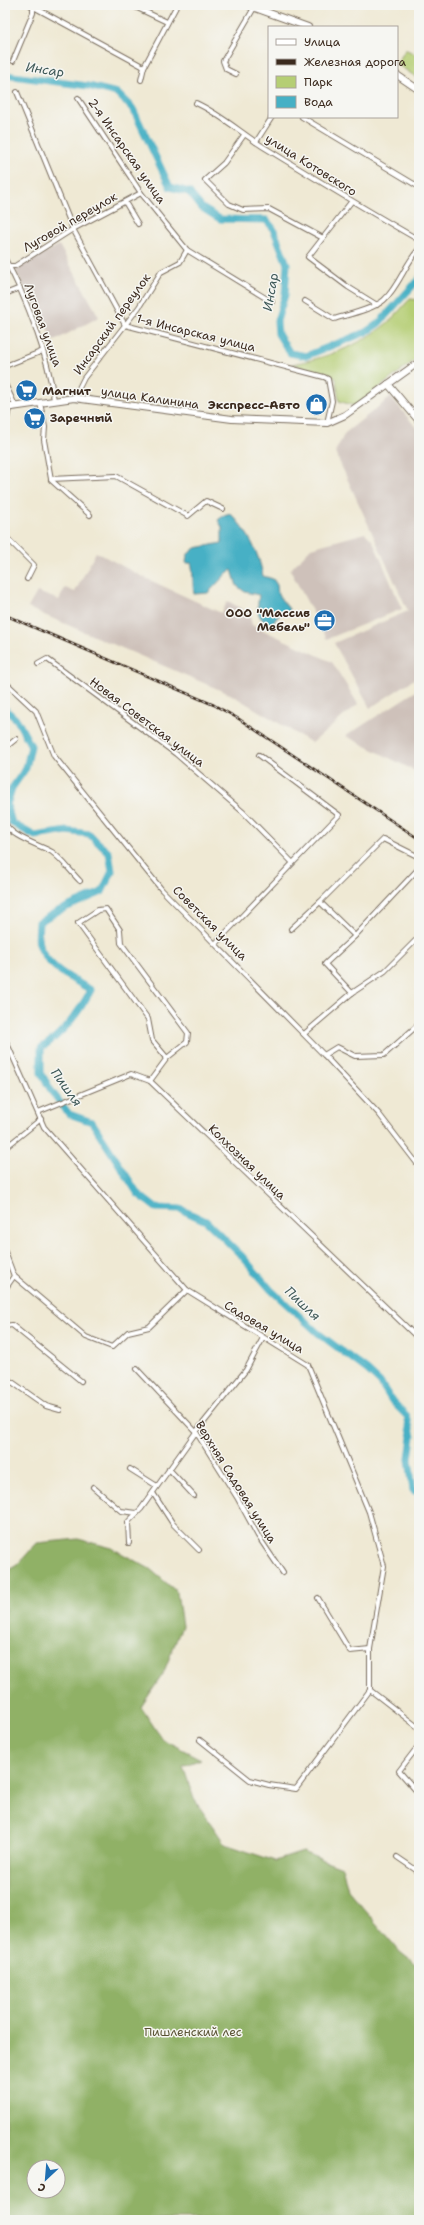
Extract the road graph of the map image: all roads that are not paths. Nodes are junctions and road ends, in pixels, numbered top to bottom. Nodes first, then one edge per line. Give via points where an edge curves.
1 (131, 5) edge
2 (177, 5) edge
3 (247, 5) edge
4 (32, 6) edge
5 (254, 8) junction
6 (167, 22) junction
7 (305, 26) edge
8 (13, 61) dead end
9 (144, 67) junction
10 (236, 74) dead end
11 (398, 76) edge
12 (141, 80) dead end
13 (419, 90) edge
14 (17, 92) dead end
15 (78, 98) dead end
16 (196, 102) dead end
17 (271, 118) edge
18 (304, 118) edge
19 (244, 134) junction
20 (256, 142) junction
21 (419, 187) edge
22 (141, 193) junction
23 (125, 202) junction
24 (351, 202) junction
25 (138, 224) dead end
26 (73, 229) junction
27 (323, 238) junction
28 (419, 240) edge
29 (419, 249) edge
30 (187, 250) junction
31 (5, 260) edge
32 (9, 266) junction
33 (20, 288) junction
34 (5, 294) edge
35 (305, 301) dead end
36 (272, 302) dead end
37 (377, 305) junction
38 (125, 325) junction
39 (43, 351) junction
40 (419, 362) edge
41 (5, 366) edge
42 (5, 384) edge
43 (388, 384) junction
44 (74, 398) junction
45 (54, 400) junction
46 (40, 403) junction
47 (10, 408) edge
48 (419, 421) edge
49 (327, 423) junction
50 (5, 429) edge
51 (51, 479) junction
52 (223, 509) dead end
53 (90, 515) dead end
54 (5, 536) edge
55 (27, 579) dead end
56 (38, 664) dead end
57 (5, 682) edge
58 (16, 739) dead end
59 (5, 748) edge
60 (259, 755) dead end
61 (5, 822) edge
62 (419, 857) edge
63 (292, 862) junction
64 (419, 868) edge
65 (80, 881) dead end
66 (320, 902) junction
67 (291, 929) dead end
68 (355, 936) junction
69 (419, 937) edge
70 (216, 943) junction
71 (352, 993) junction
72 (419, 1024) edge
73 (304, 1034) junction
74 (5, 1040) edge
75 (324, 1055) junction
76 (167, 1058) junction
77 (150, 1081) junction
78 (38, 1112) junction
79 (41, 1119) junction
80 (5, 1148) edge
81 (419, 1166) edge
82 (5, 1252) edge
83 (14, 1276) junction
84 (5, 1289) edge
85 (187, 1290) junction
86 (5, 1326) edge
87 (262, 1338) junction
88 (419, 1339) edge
89 (137, 1369) dead end
90 (5, 1377) edge
91 (11, 1381) junction
92 (81, 1381) dead end
93 (5, 1387) edge
94 (60, 1410) dead end
95 (196, 1432) junction
96 (130, 1469) dead end
97 (169, 1469) junction
98 (157, 1486) junction
99 (93, 1487) dead end
100 (153, 1492) junction
101 (194, 1496) dead end
102 (137, 1513) junction
103 (129, 1542) dead end
104 (199, 1550) dead end
105 (283, 1573) dead end
106 (318, 1598) dead end
107 (370, 1649) junction
108 (370, 1690) junction
109 (419, 1728) edge
110 (200, 1740) dead end
111 (419, 1745) edge
112 (419, 1794) edge
113 (397, 1857) dead end
114 (419, 1872) edge

1 - 6 street
2 - 6 street
3 - 5 main road
4 - 8 street via 33,13
4 - 9 street
5 - 7 main road
5 - 10 street via 223,60 226,69
6 - 9 street
9 - 12 street
11 - 13 main road
14 - 26 street, 1-я Инсарская улица
15 - 22 street, 2-я Инсарская улица
16 - 19 street, улица Котовского
17 - 20 street
18 - 21 street
19 - 20 street, улица Котовского
19 - 27 street via 224,163 205,180 229,204 243,210 268,209
20 - 24 street, улица Котовского
22 - 23 street, Луговой переулок
22 - 30 street, 2-я Инсарская улица
23 - 25 street
23 - 26 street, Луговой переулок
24 - 27 street
24 - 28 street, улица Котовского
26 - 32 street, Луговой переулок via 15,266
26 - 38 street, 1-я Инсарская улица
27 - 37 street via 308,257
29 - 37 street via 410,258 391,292
30 - 36 street, 2-я Инсарская улица
30 - 38 street, Инсарский переулок via 180,262 161,272
31 - 32 street, Луговая улица
32 - 33 street, Луговая улица
33 - 34 street
33 - 39 street, Луговая улица
35 - 37 street via 334,319
38 - 44 street, Инсарский переулок via 84,378
38 - 49 street, 1-я Инсарская улица via 324,376 328,379 332,401
39 - 41 street
39 - 45 street, Луговая улица via 51,376
40 - 43 main road, улица Калинина
42 - 47 street
43 - 48 main road
43 - 49 main road, улица Калинина via 345,415
44 - 45 main road, улица Калинина
44 - 49 main road, улица Калинина via 232,419
45 - 46 main road, улица Калинина
46 - 47 main road, улица Калинина
46 - 51 street
47 - 50 street
51 - 52 street via 116,476 188,516 206,501
51 - 53 street
54 - 55 street via 34,565
56 - 63 street, Новая Советская улица via 47,659 176,754 243,812
57 - 70 street, Советская улица via 36,711 54,756 162,890
58 - 59 street
60 - 63 street via 339,815
61 - 65 street via 15,834 52,852
62 - 66 street via 383,839
63 - 70 street
64 - 68 street
66 - 67 street
66 - 68 street
68 - 71 street via 325,964
69 - 71 street via 385,971
70 - 73 street, Советская улица
71 - 73 street
72 - 75 street via 384,1055 355,1056 337,1047
73 - 75 street, Советская улица
74 - 78 street, Садовая улица
75 - 81 street, Советская улица via 379,1114
76 - 76 street via 152,1040 148,1019 78,923 98,910 106,909 120,930 121,943 188,1033 187,1042
76 - 77 street
77 - 78 street, Колхозная улица via 131,1074
77 - 88 street, Колхозная улица
78 - 79 street, Садовая улица
79 - 80 street
79 - 85 street, Садовая улица via 44,1127
82 - 83 street
83 - 84 street
83 - 85 street via 86,1337 112,1347 128,1332 149,1327
85 - 87 street, Садовая улица
86 - 92 street via 12,1325
87 - 95 street via 246,1370
87 - 107 street, Садовая улица via 308,1365 369,1512 384,1566
89 - 95 street, Верхняя Садовая улица
90 - 91 street
91 - 93 street
91 - 94 street via 46,1406
95 - 97 street
95 - 105 street, Верхняя Садовая улица
96 - 98 street
97 - 98 street
97 - 101 street
98 - 100 street
99 - 102 street via 121,1510
100 - 102 street
100 - 104 street via 173,1524
102 - 103 street via 128,1522
106 - 107 street via 350,1651
107 - 108 street, Садовая улица
108 - 109 street
108 - 110 street via 296,1789 250,1780
111 - 112 street via 399,1771
113 - 114 street

